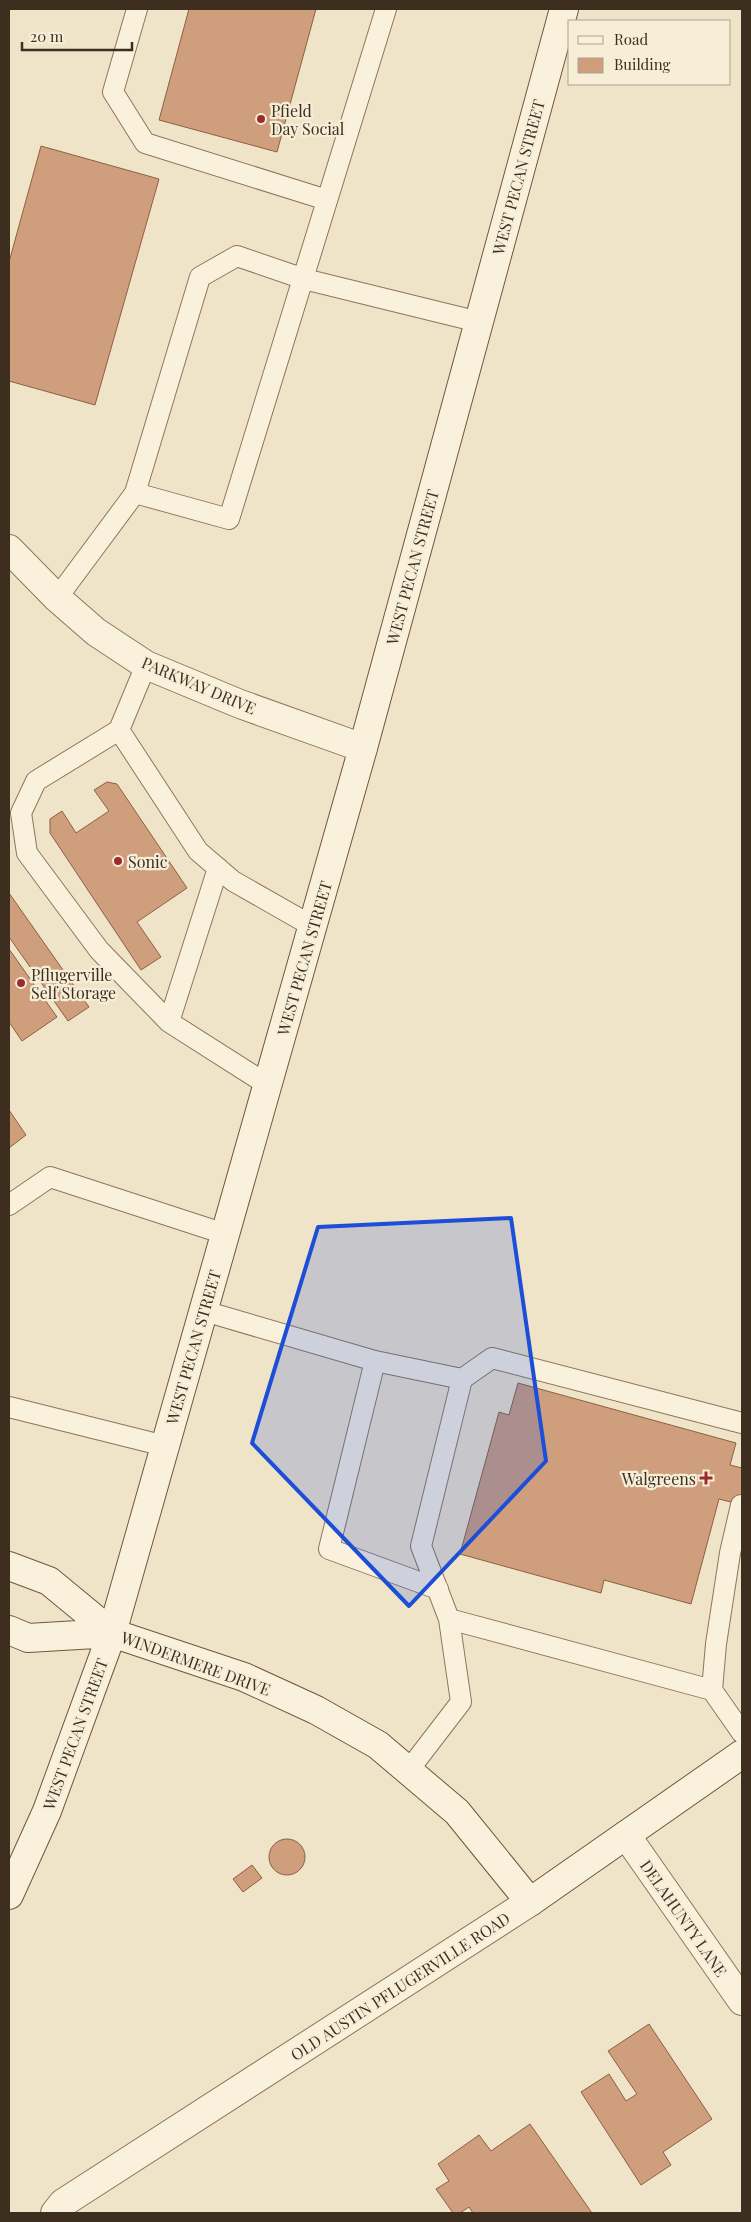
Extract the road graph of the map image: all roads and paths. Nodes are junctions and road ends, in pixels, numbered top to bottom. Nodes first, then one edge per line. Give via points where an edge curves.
1 (137, 9) edge
2 (386, 9) edge
3 (564, 9) edge
4 (327, 200) junction
5 (304, 279) junction
6 (479, 322) junction
7 (135, 493) junction
8 (9, 549) edge
9 (57, 598) junction
10 (146, 665) junction
11 (119, 730) junction
12 (363, 748) junction
13 (218, 868) junction
14 (312, 926) junction
15 (169, 1022) junction
16 (268, 1085) junction
17 (9, 1205) edge
18 (225, 1234) junction
19 (204, 1311) junction
20 (375, 1361) junction
21 (462, 1379) junction
22 (9, 1407) edge
23 (742, 1423) edge
24 (165, 1446) junction
25 (742, 1505) edge
26 (9, 1566) edge
27 (438, 1589) junction
28 (449, 1619) junction
29 (9, 1630) edge
30 (112, 1633) junction
31 (712, 1690) junction
32 (742, 1733) edge
33 (742, 1754) edge
34 (408, 1771) junction
35 (626, 1835) junction
36 (9, 1895) edge
37 (530, 1902) junction
38 (742, 2001) edge
39 (55, 2213) edge

1 - 4 lane via 113,92 145,143
2 - 4 lane
3 - 6 street, WEST PECAN STREET
4 - 5 lane
5 - 6 lane
5 - 7 lane via 237,256 200,276
5 - 7 lane via 229,519
6 - 12 street, WEST PECAN STREET
7 - 9 lane
8 - 9 street, PARKWAY DRIVE
9 - 10 street, PARKWAY DRIVE via 96,632
10 - 11 lane
10 - 12 street, PARKWAY DRIVE via 240,704
11 - 13 lane via 198,851
11 - 15 lane via 36,781 22,813 27,852 100,950
12 - 14 street, WEST PECAN STREET
13 - 14 lane via 233,881
13 - 15 lane
14 - 16 street, WEST PECAN STREET
15 - 16 lane
16 - 18 street, WEST PECAN STREET
17 - 18 lane via 50,1177
18 - 19 street, WEST PECAN STREET
19 - 20 lane
19 - 24 street, WEST PECAN STREET
20 - 21 lane
20 - 27 lane via 330,1549
21 - 23 lane via 492,1358
21 - 27 lane via 421,1546
22 - 24 lane
24 - 30 street, WEST PECAN STREET
25 - 31 lane via 730,1552
26 - 30 street, WINDERMERE DRIVE via 49,1581
27 - 28 lane
28 - 31 lane
28 - 34 lane via 461,1702
29 - 30 street, WINDERMERE DRIVE via 28,1638
30 - 34 street, WINDERMERE DRIVE via 244,1677 316,1710 378,1745
30 - 36 street, WEST PECAN STREET via 47,1811
31 - 32 lane
33 - 35 street, OLD AUSTIN PFLUGERVILLE ROAD
34 - 37 street, WINDERMERE DRIVE via 457,1812
35 - 37 street, OLD AUSTIN PFLUGERVILLE ROAD
35 - 38 street, DELAHUNTY LANE
37 - 39 street, OLD AUSTIN PFLUGERVILLE ROAD via 63,2203

